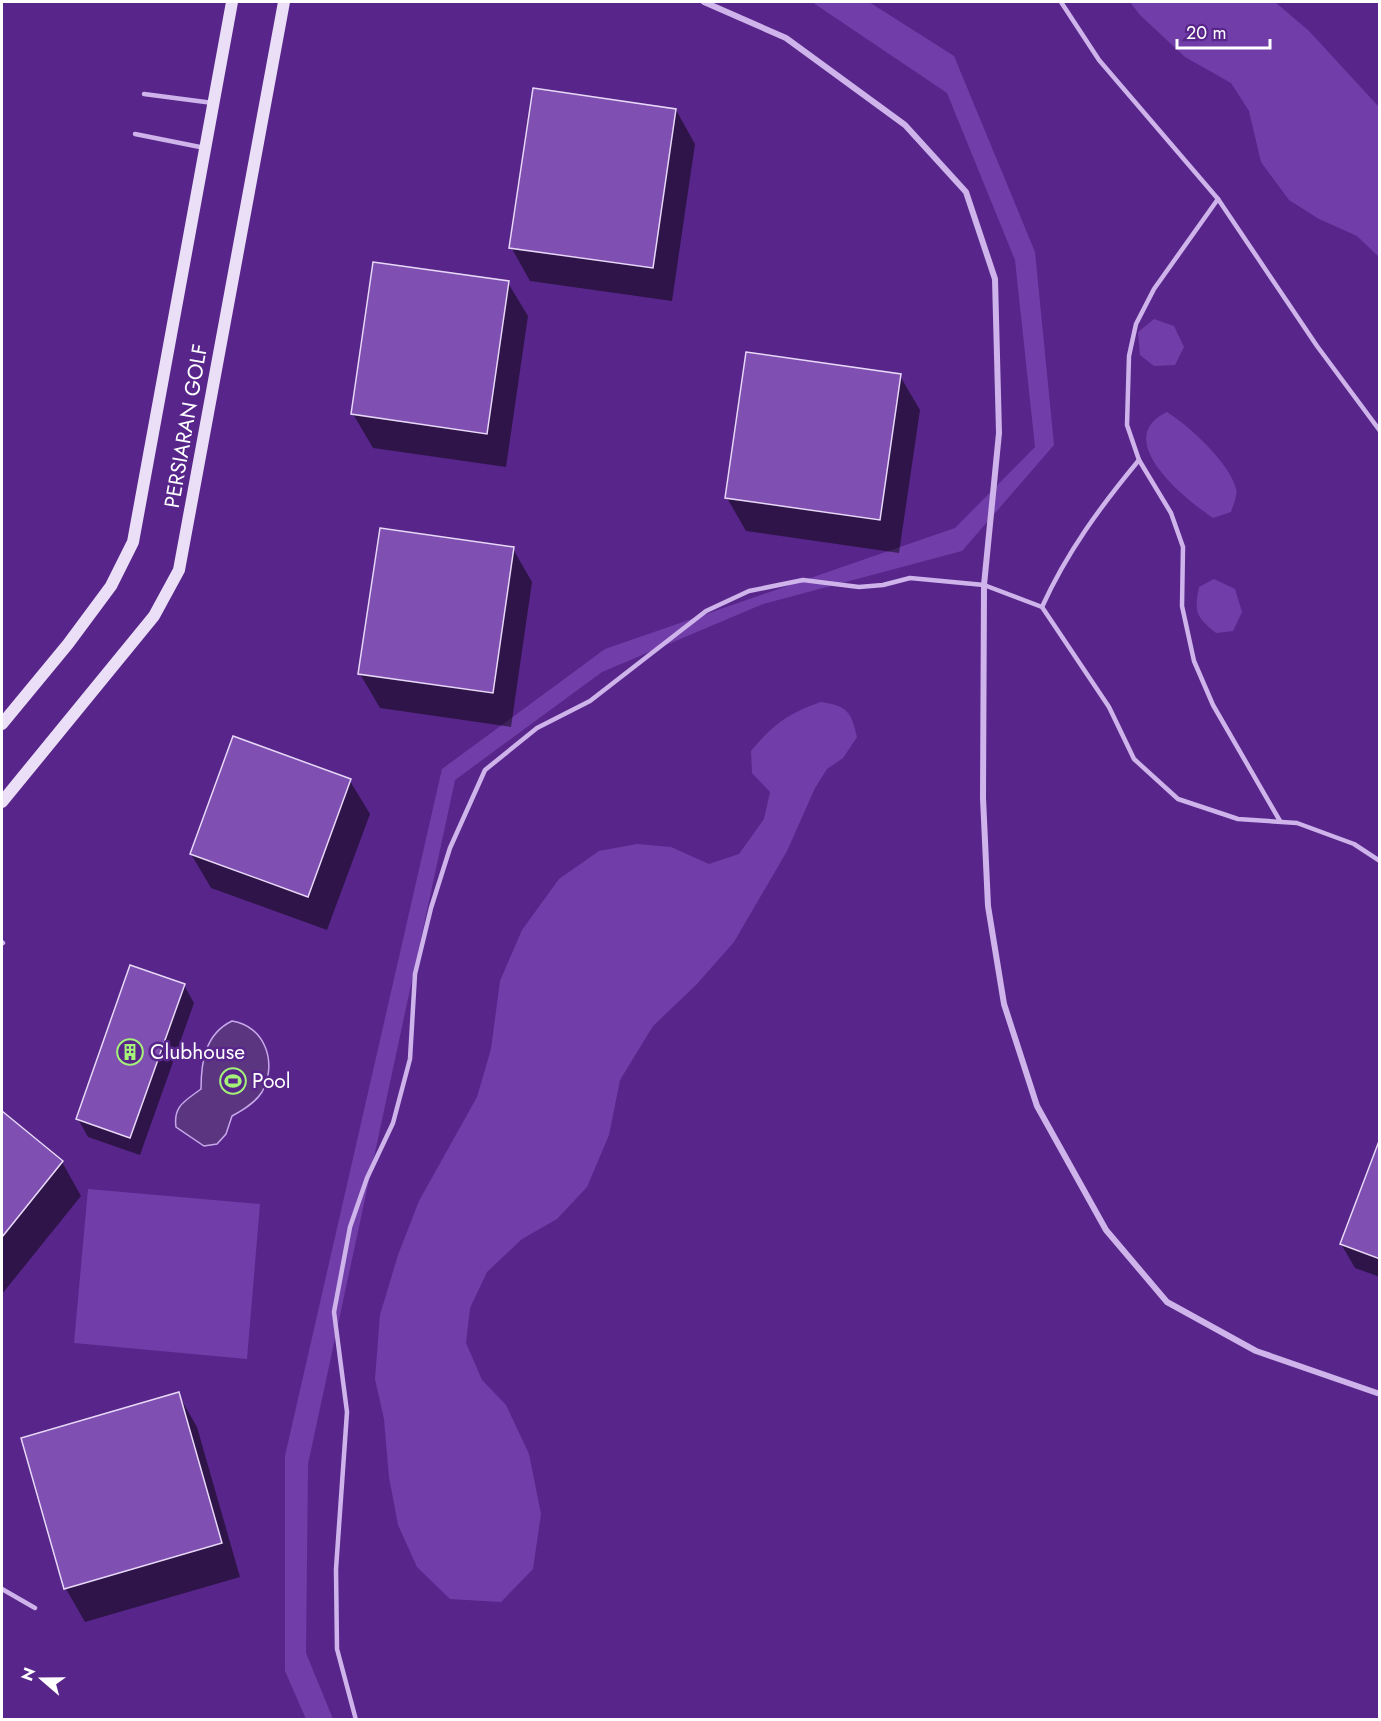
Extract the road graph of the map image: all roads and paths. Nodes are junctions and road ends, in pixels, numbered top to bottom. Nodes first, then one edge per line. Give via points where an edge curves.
1 (232, 2) edge
2 (284, 2) edge
3 (704, 2) edge
4 (1061, 2) edge
5 (144, 94) dead end
6 (213, 103) junction
7 (135, 134) dead end
8 (205, 148) junction
9 (1218, 199) junction
10 (1380, 431) edge
11 (1139, 460) junction
12 (984, 585) junction
13 (1042, 607) junction
14 (2, 724) edge
15 (2, 802) edge
16 (1280, 822) junction
17 (1380, 861) edge
18 (1380, 1394) edge
19 (2, 1589) edge
20 (35, 1608) dead end
21 (356, 1719) edge

1 - 6 street, PERSIARAN GOLF
2 - 15 street, PERSIARAN GOLF via 179,570 154,616
3 - 12 street via 786,38 905,125 966,192 995,279 999,434
4 - 9 lane via 1099,60
5 - 6 lane
6 - 8 street, PERSIARAN GOLF
7 - 8 lane
8 - 14 street, PERSIARAN GOLF via 133,542 111,586
9 - 10 lane
9 - 11 lane via 1154,289 1136,324 1129,356 1127,425
11 - 13 lane via 1095,514
11 - 16 lane via 1172,513 1183,547 1182,606 1194,660 1213,705
12 - 13 lane
12 - 18 street via 983,798 988,906 1004,1004 1037,1106 1106,1230 1167,1302 1256,1351
12 - 21 lane via 910,578 859,587 803,580 749,591 706,611 590,701 537,728 485,770 450,848 431,908 415,974 411,1059 393,1123 367,1178 350,1227 334,1312 347,1412 336,1569 337,1649
13 - 16 lane via 1110,707 1134,759 1170,792 1178,799 1238,819
16 - 17 lane via 1297,823 1354,844
19 - 20 lane

